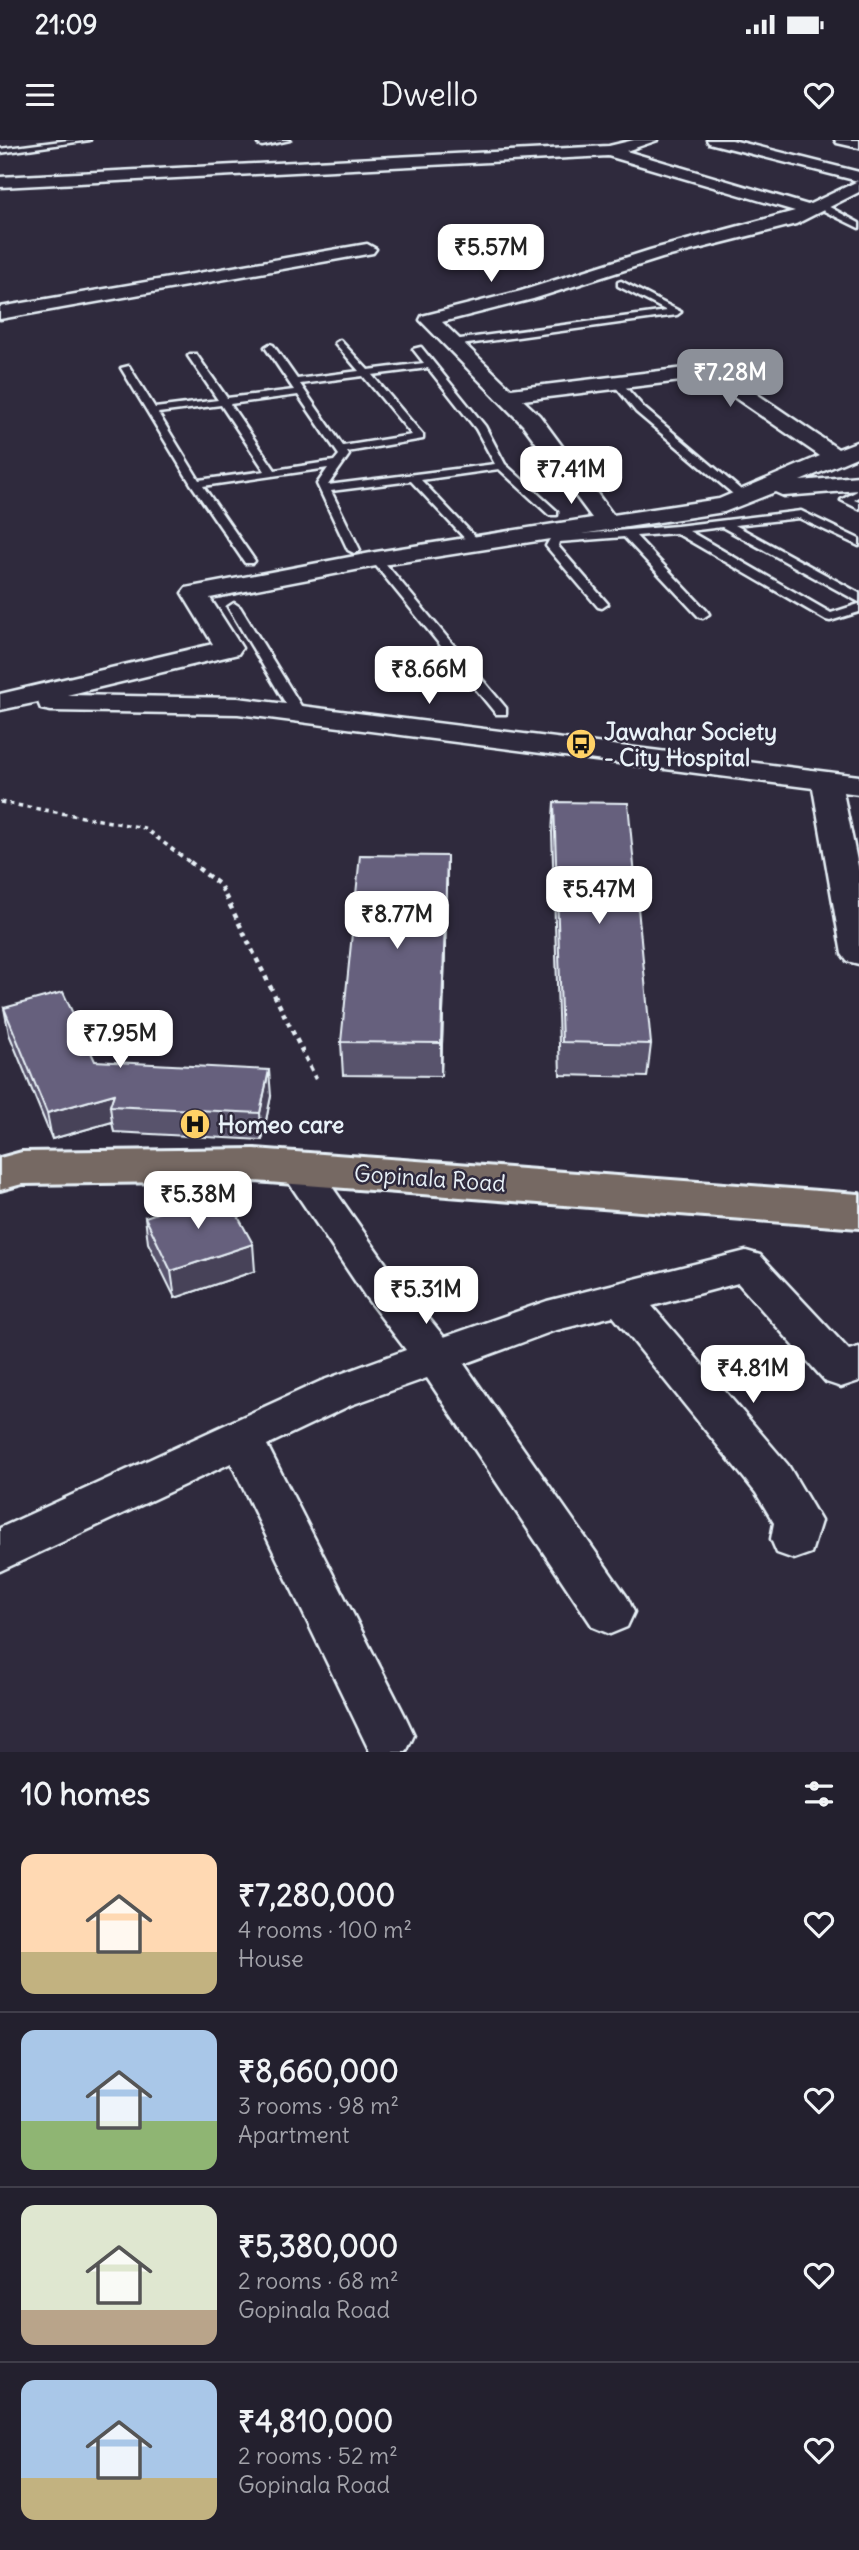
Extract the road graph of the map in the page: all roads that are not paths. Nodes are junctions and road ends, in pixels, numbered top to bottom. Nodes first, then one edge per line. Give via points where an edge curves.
1 (86, 140) edge
2 (286, 140) edge
3 (652, 140) edge
4 (714, 140) edge
5 (842, 140) edge
6 (0, 144) edge
7 (262, 144) dead end
8 (859, 144) edge
9 (37, 145) edge
10 (0, 151) edge
11 (609, 151) junction
12 (859, 177) edge
13 (0, 181) edge
14 (859, 186) edge
15 (814, 208) junction
16 (859, 226) edge
17 (367, 249) dead end
18 (621, 284) dead end
19 (0, 313) edge
20 (340, 343) dead end
21 (453, 343) junction
22 (270, 347) dead end
23 (418, 349) dead end
24 (193, 356) dead end
25 (431, 365) junction
26 (126, 368) dead end
27 (366, 373) junction
28 (618, 384) junction
29 (297, 387) junction
30 (507, 396) junction
31 (224, 401) junction
32 (152, 411) junction
33 (859, 448) edge
34 (341, 450) junction
35 (836, 457) junction
36 (338, 464) junction
37 (501, 466) junction
38 (272, 473) junction
39 (412, 477) junction
40 (859, 483) edge
41 (196, 484) junction
42 (324, 489) junction
43 (859, 493) edge
44 (750, 494) junction
45 (859, 506) edge
46 (553, 513) dead end
47 (664, 522) junction
48 (723, 523) junction
49 (617, 528) junction
50 (859, 543) edge
51 (476, 544) junction
52 (365, 554) junction
53 (249, 561) dead end
54 (859, 598) edge
55 (602, 604) dead end
56 (234, 607) dead end
57 (859, 608) edge
58 (702, 614) dead end
59 (1, 702) edge
60 (501, 711) dead end
61 (299, 714) junction
62 (826, 781) junction
63 (859, 785) edge
64 (855, 922) edge
65 (859, 954) edge
66 (298, 1168) junction
67 (0, 1174) edge
68 (859, 1211) edge
69 (621, 1297) junction
70 (436, 1357) junction
71 (859, 1364) edge
72 (241, 1438) junction
73 (794, 1539) dead end
74 (0, 1550) edge
75 (610, 1612) dead end
76 (388, 1735) dead end

1 - 9 lane
2 - 7 lane
3 - 11 street
4 - 12 street
5 - 8 street
6 - 9 lane
9 - 10 lane
11 - 13 street
11 - 15 street
14 - 15 street
15 - 16 lane
15 - 21 street via 790,220 429,320
17 - 19 street
18 - 21 lane via 677,312
20 - 27 lane
21 - 30 street
22 - 29 lane
23 - 25 lane
24 - 31 lane
25 - 27 lane
25 - 37 lane via 481,428
26 - 32 lane
27 - 29 lane
27 - 34 lane via 419,437
28 - 30 street
28 - 35 street via 710,370
28 - 44 lane via 640,410
29 - 31 lane
29 - 34 lane
30 - 49 street
31 - 32 lane
31 - 38 lane
32 - 41 lane
33 - 35 street
34 - 36 lane via 344,455
35 - 44 street
36 - 38 lane
36 - 42 lane via 322,484
37 - 39 lane
37 - 46 lane
38 - 41 lane
39 - 42 lane
39 - 51 lane
40 - 44 street
41 - 53 lane
42 - 52 lane
43 - 45 lane via 846,500
44 - 47 street
47 - 48 lane
47 - 49 street
47 - 57 lane via 830,617
48 - 50 lane via 801,514
48 - 54 lane
49 - 51 street
49 - 55 lane via 555,540 552,546
49 - 58 lane
51 - 52 street
52 - 59 street via 195,593 229,648
52 - 60 lane
56 - 61 lane
59 - 61 street via 238,706
61 - 62 street
62 - 63 street
62 - 64 street
64 - 65 street
66 - 67 main road, Gopinala Road via 22,1168
66 - 68 main road, Gopinala Road
66 - 70 street via 379,1285
69 - 70 street via 547,1317
69 - 71 street via 746,1266 841,1370
69 - 73 street via 772,1479 798,1521
70 - 72 street via 336,1393
70 - 75 street
72 - 74 street
72 - 76 street

